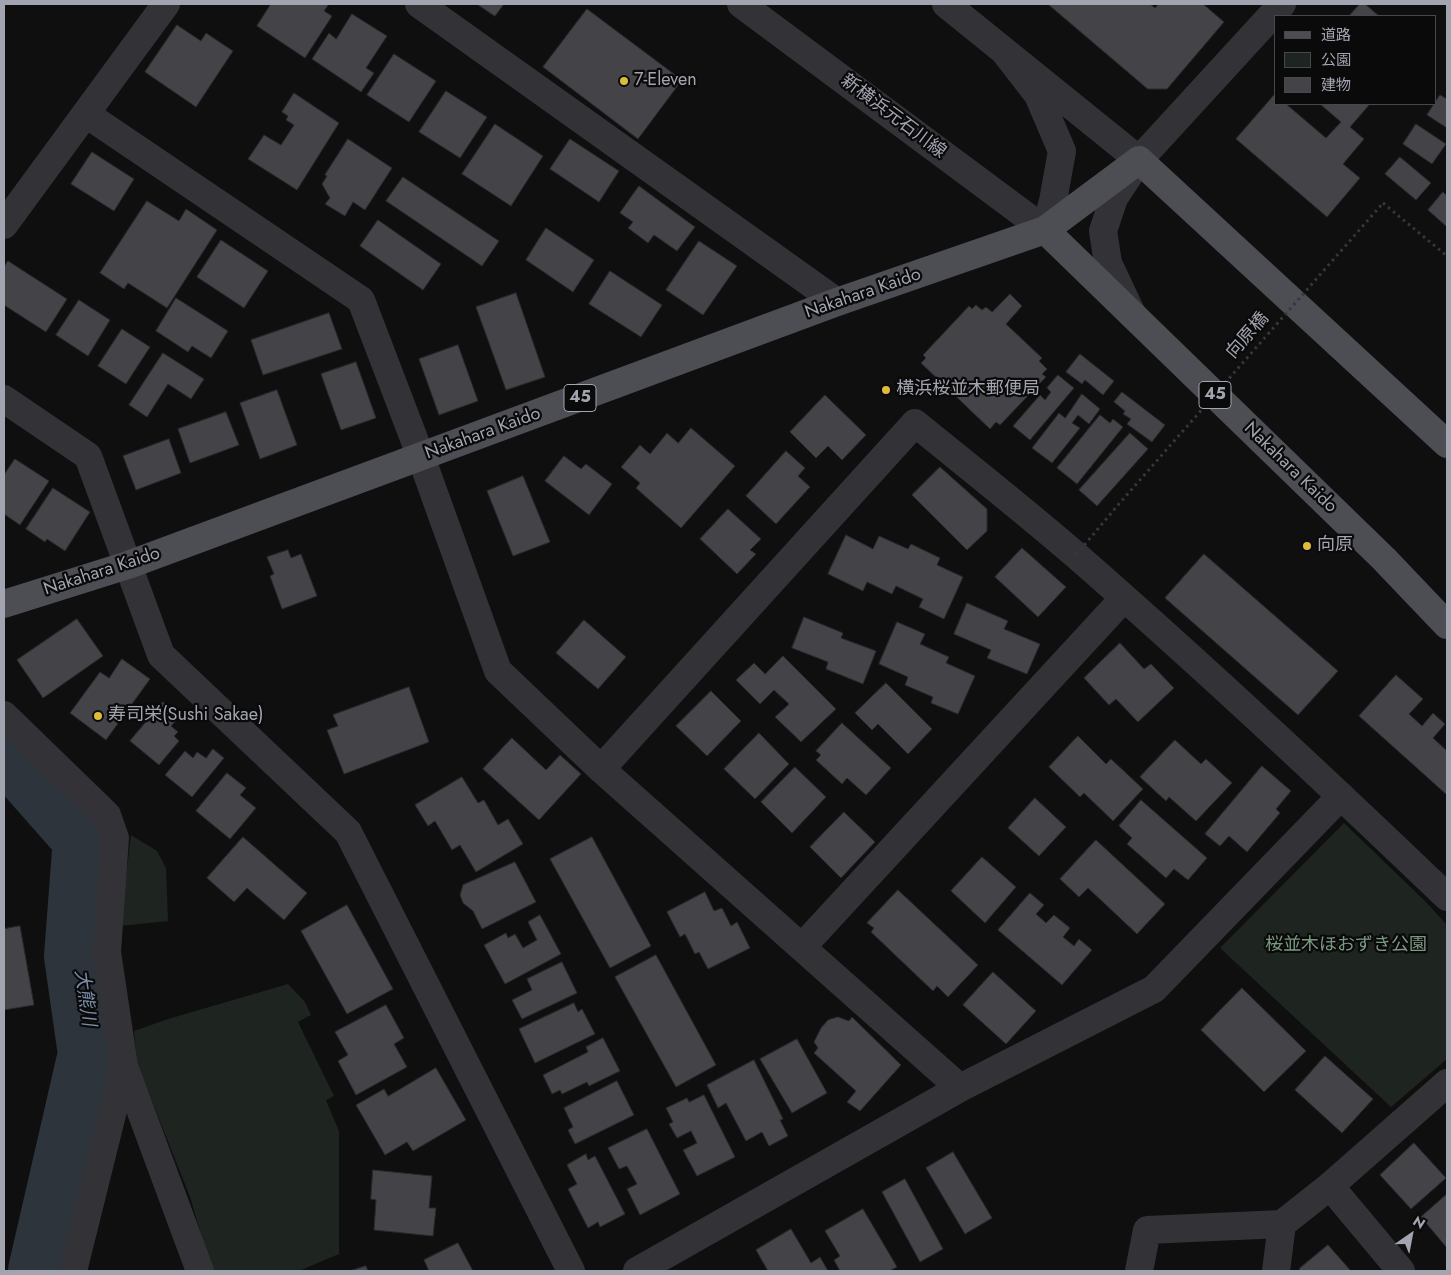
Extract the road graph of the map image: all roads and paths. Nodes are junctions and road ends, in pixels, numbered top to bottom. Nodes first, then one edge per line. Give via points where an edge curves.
1 (166, 4) edge
2 (419, 4) edge
3 (740, 4) edge
4 (946, 4) edge
5 (1274, 7) edge
6 (1003, 50) junction
7 (86, 114) junction
8 (1139, 160) junction
9 (4, 225) edge
10 (1045, 230) junction
11 (1447, 256) edge
12 (837, 302) junction
13 (1132, 314) junction
14 (4, 399) edge
15 (1447, 444) edge
16 (422, 457) junction
17 (1076, 556) junction
18 (128, 565) junction
19 (1124, 598) junction
20 (4, 604) edge
21 (1447, 625) edge
22 (4, 715) edge
23 (601, 769) junction
24 (1341, 796) junction
25 (1447, 897) edge
26 (802, 947) junction
27 (124, 1066) junction
28 (1447, 1083) edge
29 (960, 1088) junction
30 (1330, 1186) junction
31 (1282, 1224) junction
32 (73, 1271) edge
33 (200, 1271) edge
34 (571, 1271) edge
35 (637, 1271) edge
36 (1139, 1271) edge
37 (1276, 1271) edge
38 (1401, 1271) edge

1 - 7 street
2 - 12 street
3 - 10 street, 新横浜元石川線
4 - 6 street
5 - 8 street
6 - 8 street
6 - 10 street via 1038,95 1062,151
7 - 9 street
7 - 16 street via 361,300
8 - 10 main road, Nakahara Kaido / 45
8 - 13 street via 1114,198 1104,231 1108,262
8 - 15 main road
10 - 12 main road, Nakahara Kaido / 45
10 - 13 main road, Nakahara Kaido / 45
11 - 17 path, 向原橋, bridge via 1383,203
12 - 16 main road, Nakahara Kaido / 45
13 - 21 main road, Nakahara Kaido / 45 via 1384,559
14 - 18 street via 88,456
16 - 18 main road, Nakahara Kaido / 45
16 - 23 street via 498,671
17 - 19 street
17 - 23 street via 915,423
18 - 20 main road, Nakahara Kaido / 45
18 - 34 street via 161,655 348,832
19 - 24 street
19 - 26 street
22 - 27 street via 107,815 115,838 107,952
23 - 26 street
24 - 25 street
24 - 29 street via 1154,988
26 - 29 street
27 - 32 street
27 - 33 street
28 - 30 street
29 - 35 street
30 - 31 street
30 - 38 street
31 - 36 street via 1147,1230
31 - 37 street

